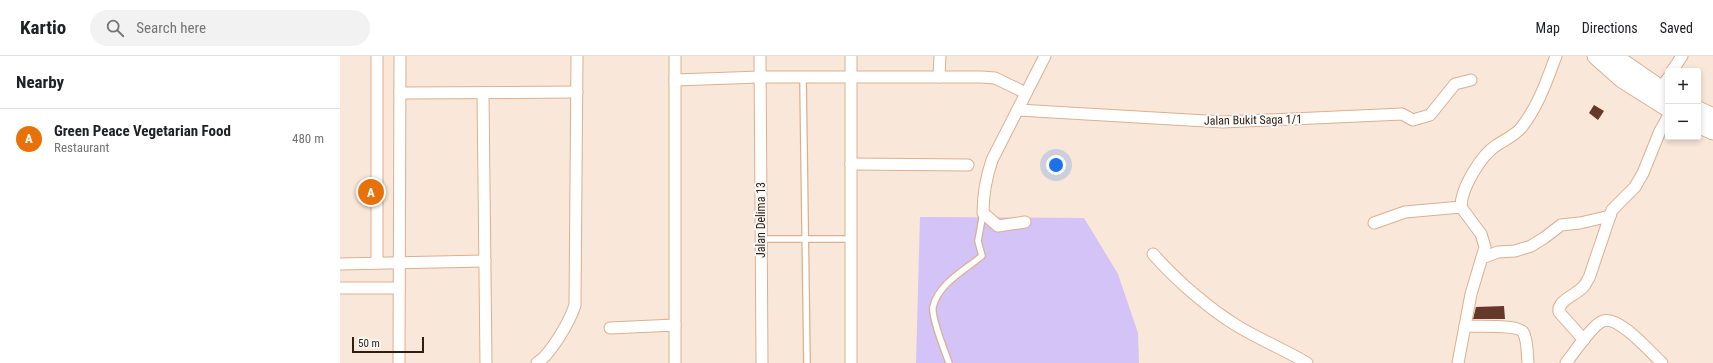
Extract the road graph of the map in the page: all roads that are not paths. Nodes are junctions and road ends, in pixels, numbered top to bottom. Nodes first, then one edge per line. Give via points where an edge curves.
1 (377, 56) edge
2 (400, 56) edge
3 (577, 56) edge
4 (675, 56) edge
5 (760, 56) edge
6 (851, 56) edge
7 (940, 56) edge
8 (1045, 56) edge
9 (1556, 56) edge
10 (1596, 56) edge
11 (1613, 56) edge
12 (1682, 56) edge
13 (1674, 68) edge
14 (760, 77) junction
15 (939, 77) junction
16 (803, 78) junction
17 (851, 78) junction
18 (675, 80) junction
19 (1471, 80) dead end
20 (1665, 87) edge
21 (577, 92) junction
22 (400, 93) junction
23 (483, 93) junction
24 (1026, 93) junction
25 (1665, 106) edge
26 (1018, 110) junction
27 (1701, 111) edge
28 (1713, 117) edge
29 (1665, 122) edge
30 (1701, 125) edge
31 (1713, 131) edge
32 (851, 164) junction
33 (968, 165) dead end
34 (1460, 207) junction
35 (983, 213) junction
36 (1610, 216) junction
37 (1025, 222) dead end
38 (1374, 223) dead end
39 (761, 239) junction
40 (805, 239) junction
41 (851, 239) junction
42 (1153, 254) dead end
43 (1482, 258) junction
44 (485, 261) junction
45 (377, 263) junction
46 (399, 263) junction
47 (340, 264) edge
48 (340, 288) edge
49 (399, 288) junction
50 (675, 325) junction
51 (1465, 326) junction
52 (610, 328) dead end
53 (1584, 340) junction
54 (399, 363) edge
55 (486, 363) edge
56 (537, 363) edge
57 (675, 363) edge
58 (762, 363) edge
59 (807, 363) edge
60 (851, 363) edge
61 (949, 363) edge
62 (1307, 363) edge
63 (1458, 363) edge
64 (1528, 363) edge
65 (1566, 363) edge
66 (1662, 363) edge

1 - 45 street
2 - 22 street
3 - 21 street
4 - 18 street
5 - 14 street, Jalan Delima 13
6 - 17 street
7 - 15 street
8 - 24 street
9 - 34 street via 1528,118 1514,136 1497,145 1482,160 1462,195
10 - 25 main road via 1622,78
11 - 20 main road
12 - 13 street
14 - 16 street
14 - 18 street
14 - 39 street, Jalan Delima 13
15 - 17 street
15 - 24 street via 995,78
16 - 17 street
16 - 40 lane
17 - 32 street
18 - 50 street
19 - 26 street, Jalan Bukit Saga 1/1 via 1455,84 1430,115 1413,120 1402,114 1223,122
21 - 23 street
21 - 56 street via 575,305 567,324
22 - 23 street
22 - 46 street
23 - 44 street
24 - 26 street
26 - 35 street via 992,160 986,178
27 - 28 main road
29 - 36 street via 1643,174 1635,187 1616,205
30 - 31 main road
32 - 33 street
32 - 41 street
34 - 38 street via 1405,212
34 - 43 street via 1481,234 1485,246
35 - 37 street via 998,226
35 - 61 lane via 978,241 982,256 953,278 940,292 933,308
36 - 43 street via 1561,225 1531,246 1515,251 1498,252
36 - 53 street via 1589,278 1584,286 1558,308
39 - 40 lane
39 - 58 street, Jalan Delima 13
40 - 41 lane
40 - 59 lane
41 - 60 street
42 - 62 street via 1206,303 1239,327
43 - 51 street
44 - 46 street
44 - 55 street
45 - 46 street
45 - 47 street
46 - 49 street
48 - 49 street
49 - 54 street
50 - 52 street
50 - 57 street
51 - 63 street
51 - 64 street via 1520,330 1525,341
53 - 65 street
53 - 66 street via 1594,327 1603,321 1616,322

